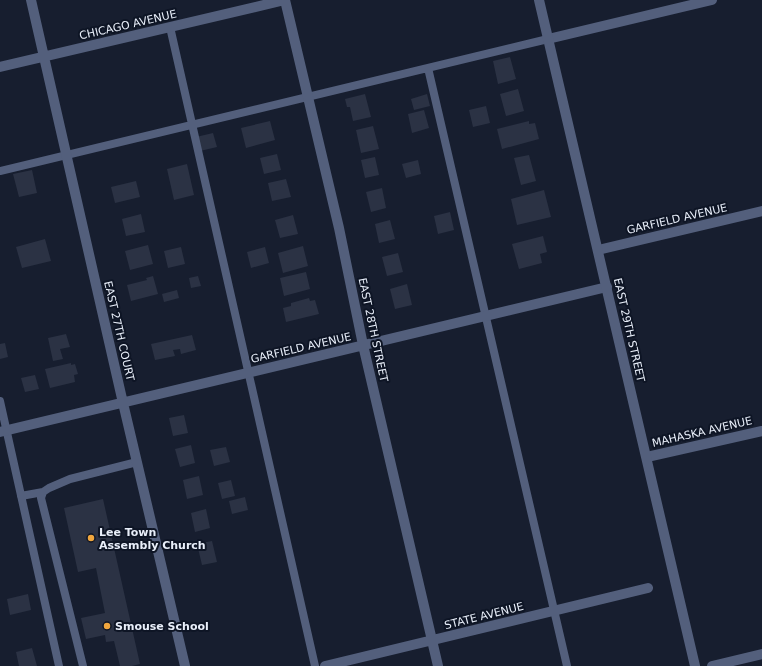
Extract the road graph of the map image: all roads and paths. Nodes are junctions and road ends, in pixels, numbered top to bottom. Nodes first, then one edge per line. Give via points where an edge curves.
1 (31, 0) edge
2 (285, 0) edge
3 (539, 0) edge
4 (712, 0) edge
5 (170, 27) junction
6 (548, 39) junction
7 (44, 57) junction
8 (0, 67) edge
9 (428, 68) junction
10 (308, 97) junction
11 (192, 125) junction
12 (67, 155) junction
13 (0, 171) edge
14 (762, 211) edge
15 (598, 250) junction
16 (607, 287) junction
17 (486, 316) junction
18 (363, 345) junction
19 (248, 373) junction
20 (0, 401) edge
21 (123, 403) junction
22 (3, 431) edge
23 (762, 431) edge
24 (647, 457) junction
25 (137, 462) junction
26 (43, 492) junction
27 (21, 496) junction
28 (648, 588) dead end
29 (554, 611) junction
30 (432, 641) junction
31 (762, 654) edge
32 (60, 666) edge
33 (83, 666) edge
34 (185, 666) edge
35 (315, 666) edge
36 (325, 666) edge
37 (438, 666) edge
38 (567, 666) edge
39 (695, 666) edge
40 (712, 666) edge

1 - 7 street, EAST 27TH COURT
2 - 5 street, CHICAGO AVENUE
2 - 10 street, EAST 28TH STREET
3 - 6 street, EAST 29TH STREET
4 - 6 street
5 - 7 street, CHICAGO AVENUE
5 - 11 lane
6 - 9 lane
6 - 15 street, EAST 29TH STREET
7 - 8 street, CHICAGO AVENUE
7 - 12 street, EAST 27TH COURT
9 - 10 lane
9 - 17 lane
10 - 11 lane
10 - 18 street, EAST 28TH STREET
11 - 12 lane
11 - 19 lane
12 - 13 lane
12 - 21 street, EAST 27TH COURT
14 - 15 street, GARFIELD AVENUE
15 - 16 street, EAST 29TH STREET
16 - 17 street, GARFIELD AVENUE
16 - 24 street, EAST 29TH STREET
17 - 18 street, GARFIELD AVENUE
17 - 29 lane
18 - 19 street, GARFIELD AVENUE
18 - 30 street, EAST 28TH STREET
19 - 21 street, GARFIELD AVENUE
19 - 35 lane
20 - 22 lane
21 - 22 street, GARFIELD AVENUE
21 - 25 street, EAST 27TH COURT
22 - 27 lane
23 - 24 street, MAHASKA AVENUE
24 - 39 street, EAST 29TH STREET
25 - 26 lane via 70,479
25 - 34 street, EAST 27TH COURT
26 - 27 lane
26 - 33 lane via 41,498
27 - 32 lane
28 - 29 street, STATE AVENUE
29 - 30 street, STATE AVENUE
29 - 38 lane
30 - 36 street, STATE AVENUE
30 - 37 street, EAST 28TH STREET
31 - 40 street

